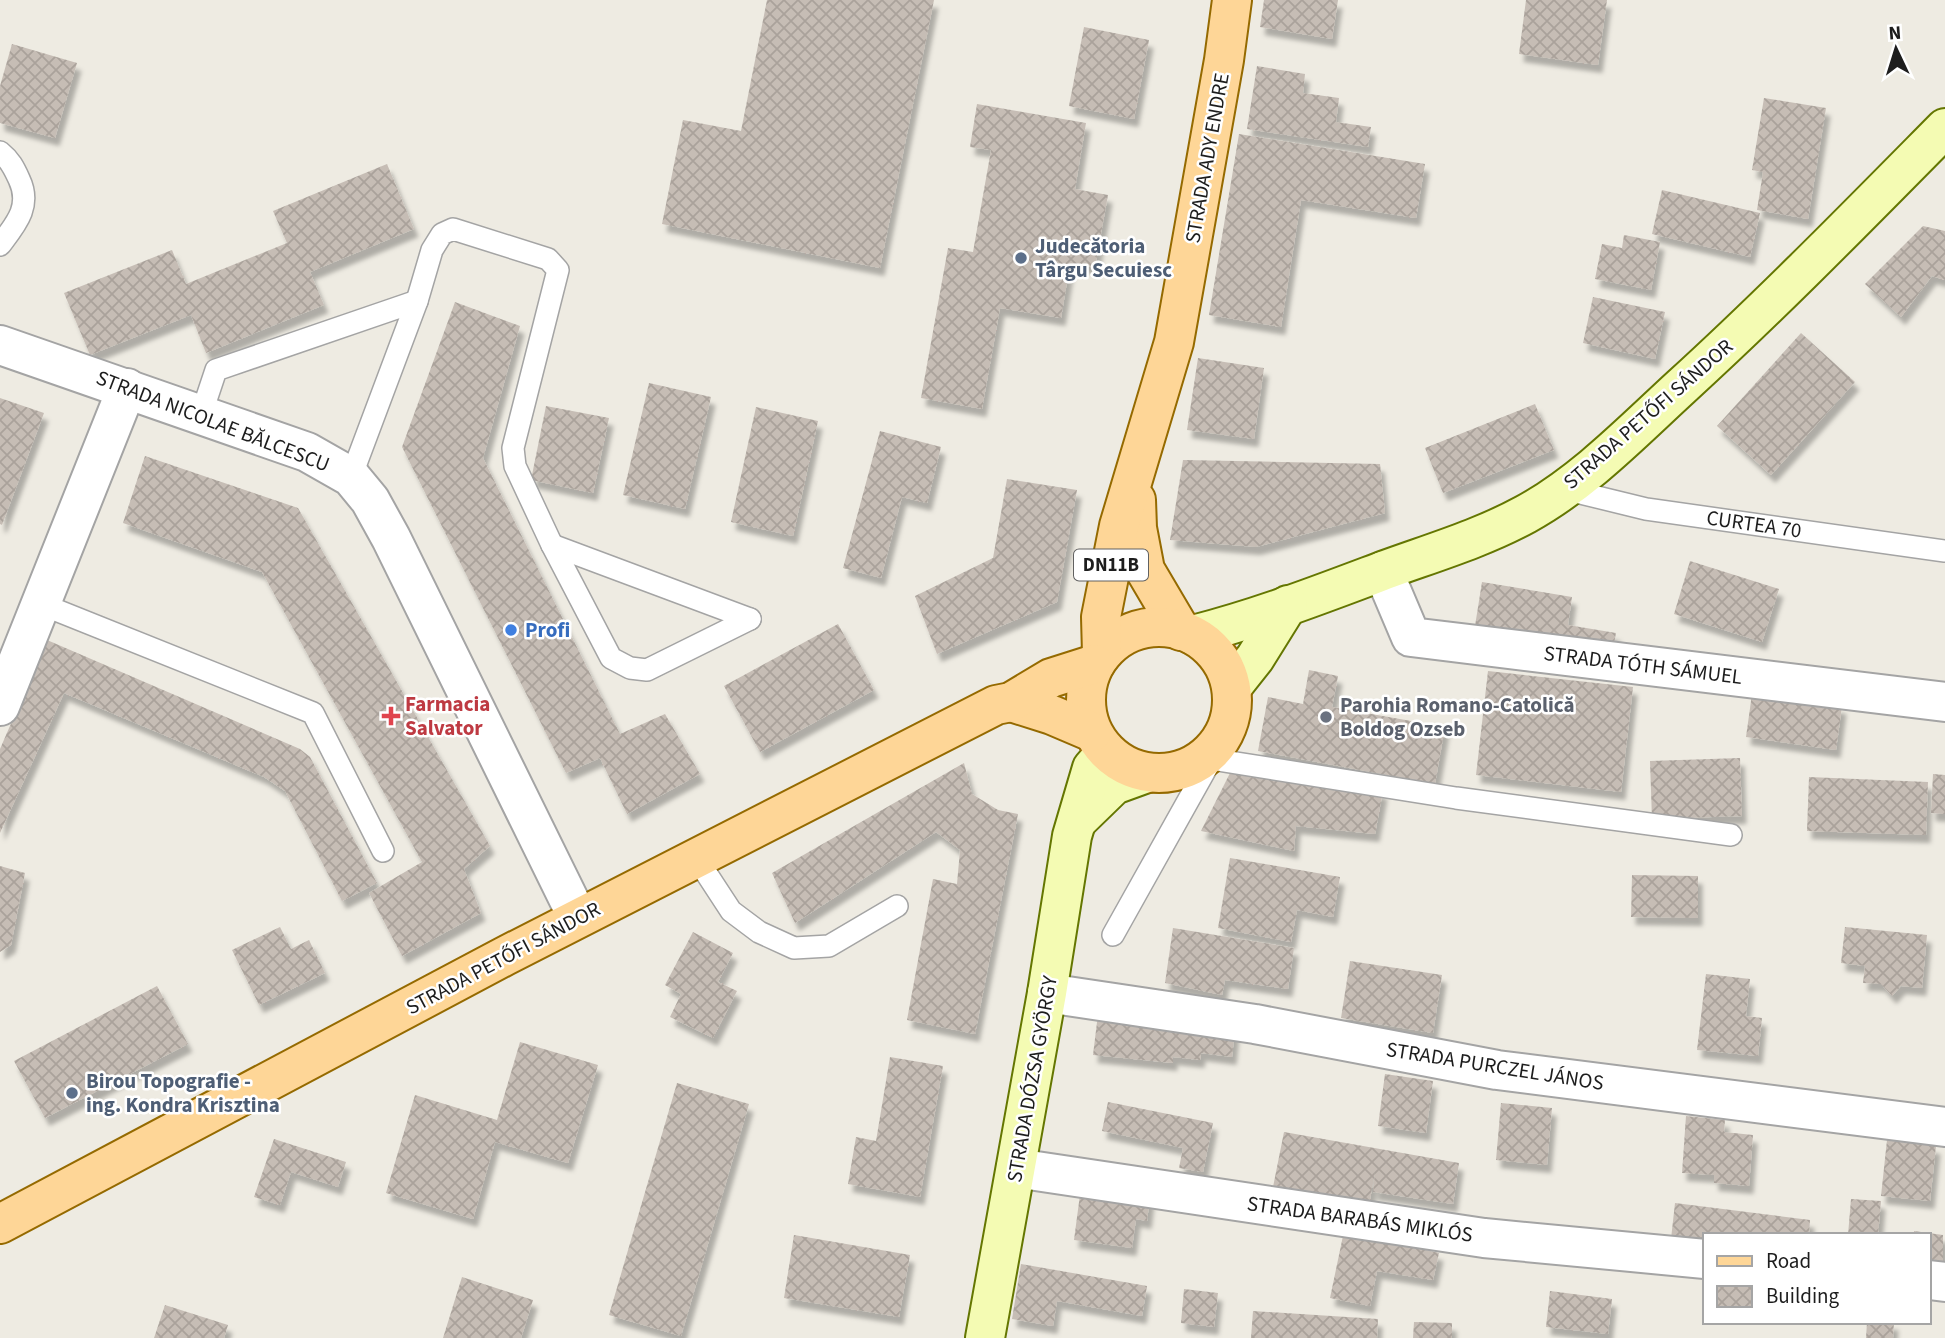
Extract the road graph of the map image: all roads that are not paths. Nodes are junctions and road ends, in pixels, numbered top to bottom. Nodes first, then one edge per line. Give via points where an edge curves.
1 (1232, 0) edge
2 (1945, 128) edge
3 (0, 152) edge
4 (0, 245) edge
5 (417, 301) junction
6 (0, 345) edge
7 (127, 388) junction
8 (201, 415) junction
9 (351, 477) junction
10 (1135, 477) junction
11 (1564, 489) junction
12 (552, 545) junction
13 (1945, 551) edge
14 (1383, 571) junction
15 (41, 604) junction
16 (1288, 605) junction
17 (1187, 633) junction
18 (1098, 659) junction
19 (1232, 687) junction
20 (1011, 702) junction
21 (1945, 702) edge
22 (0, 706) edge
23 (1099, 742) junction
24 (1219, 746) junction
25 (1147, 773) junction
26 (1077, 820) junction
27 (1731, 835) dead end
28 (383, 852) dead end
29 (697, 859) junction
30 (897, 906) dead end
31 (578, 918) junction
32 (1113, 934) dead end
33 (1047, 993) junction
34 (1945, 1127) edge
35 (1016, 1168) junction
36 (0, 1224) edge
37 (1703, 1259) edge
38 (985, 1338) edge

1 - 10 main road, STRADA ADY ENDRE / DN11B via 1174,342
2 - 11 main road, STRADA PETŐFI SÁNDOR via 1763,312 1612,451
3 - 4 lane via 23,187 25,204 19,221
5 - 8 lane via 216,370
5 - 9 lane
5 - 12 lane via 432,250 442,234 453,229 548,259 558,270 513,447 515,466
6 - 7 street, STRADA NICOLAE BĂLCESCU
7 - 8 street, STRADA NICOLAE BĂLCESCU
7 - 15 street
8 - 9 street, STRADA NICOLAE BĂLCESCU via 307,452
9 - 31 street, STRADA NICOLAE BĂLCESCU via 391,538
10 - 17 main road, STRADA ADY ENDRE / DN11B via 1145,570
10 - 18 main road, STRADA ADY ENDRE / DN11B via 1119,526 1101,617
11 - 13 lane, CURTEA 70 via 1646,509
11 - 14 main road, STRADA PETŐFI SÁNDOR via 1491,531
12 - 12 lane via 611,658 630,668 647,670 750,619
14 - 16 main road, STRADA PETŐFI SÁNDOR
14 - 21 street, STRADA TÓTH SÁMUEL via 1411,637
15 - 22 street
15 - 28 lane via 313,713
16 - 17 main road, STRADA PETŐFI SÁNDOR via 1231,625
16 - 19 main road
17 - 18 main road via 1150,627 1129,633
17 - 19 main road via 1211,647
18 - 20 main road, STRADA PETŐFI SÁNDOR via 1051,678
18 - 23 main road via 1086,686 1085,710
19 - 24 main road via 1233,710
20 - 23 main road via 1052,715
20 - 29 main road, STRADA PETŐFI SÁNDOR via 996,705
23 - 25 main road via 1125,766
23 - 26 main road, STRADA DÓZSA GYÖRGY
24 - 25 main road via 1193,766 1171,773
24 - 27 lane via 1456,798
24 - 32 lane
25 - 26 main road via 1114,785
26 - 33 main road, STRADA DÓZSA GYÖRGY
29 - 30 lane via 731,911 759,932 794,948 829,946
29 - 31 main road, STRADA PETŐFI SÁNDOR
31 - 36 main road, STRADA PETŐFI SÁNDOR
33 - 34 street, STRADA PURCZEL JÁNOS via 1255,1024 1497,1070
33 - 35 main road, STRADA DÓZSA GYÖRGY
35 - 37 street, STRADA BARABÁS MIKLÓS via 1484,1238
35 - 38 main road, STRADA DÓZSA GYÖRGY

